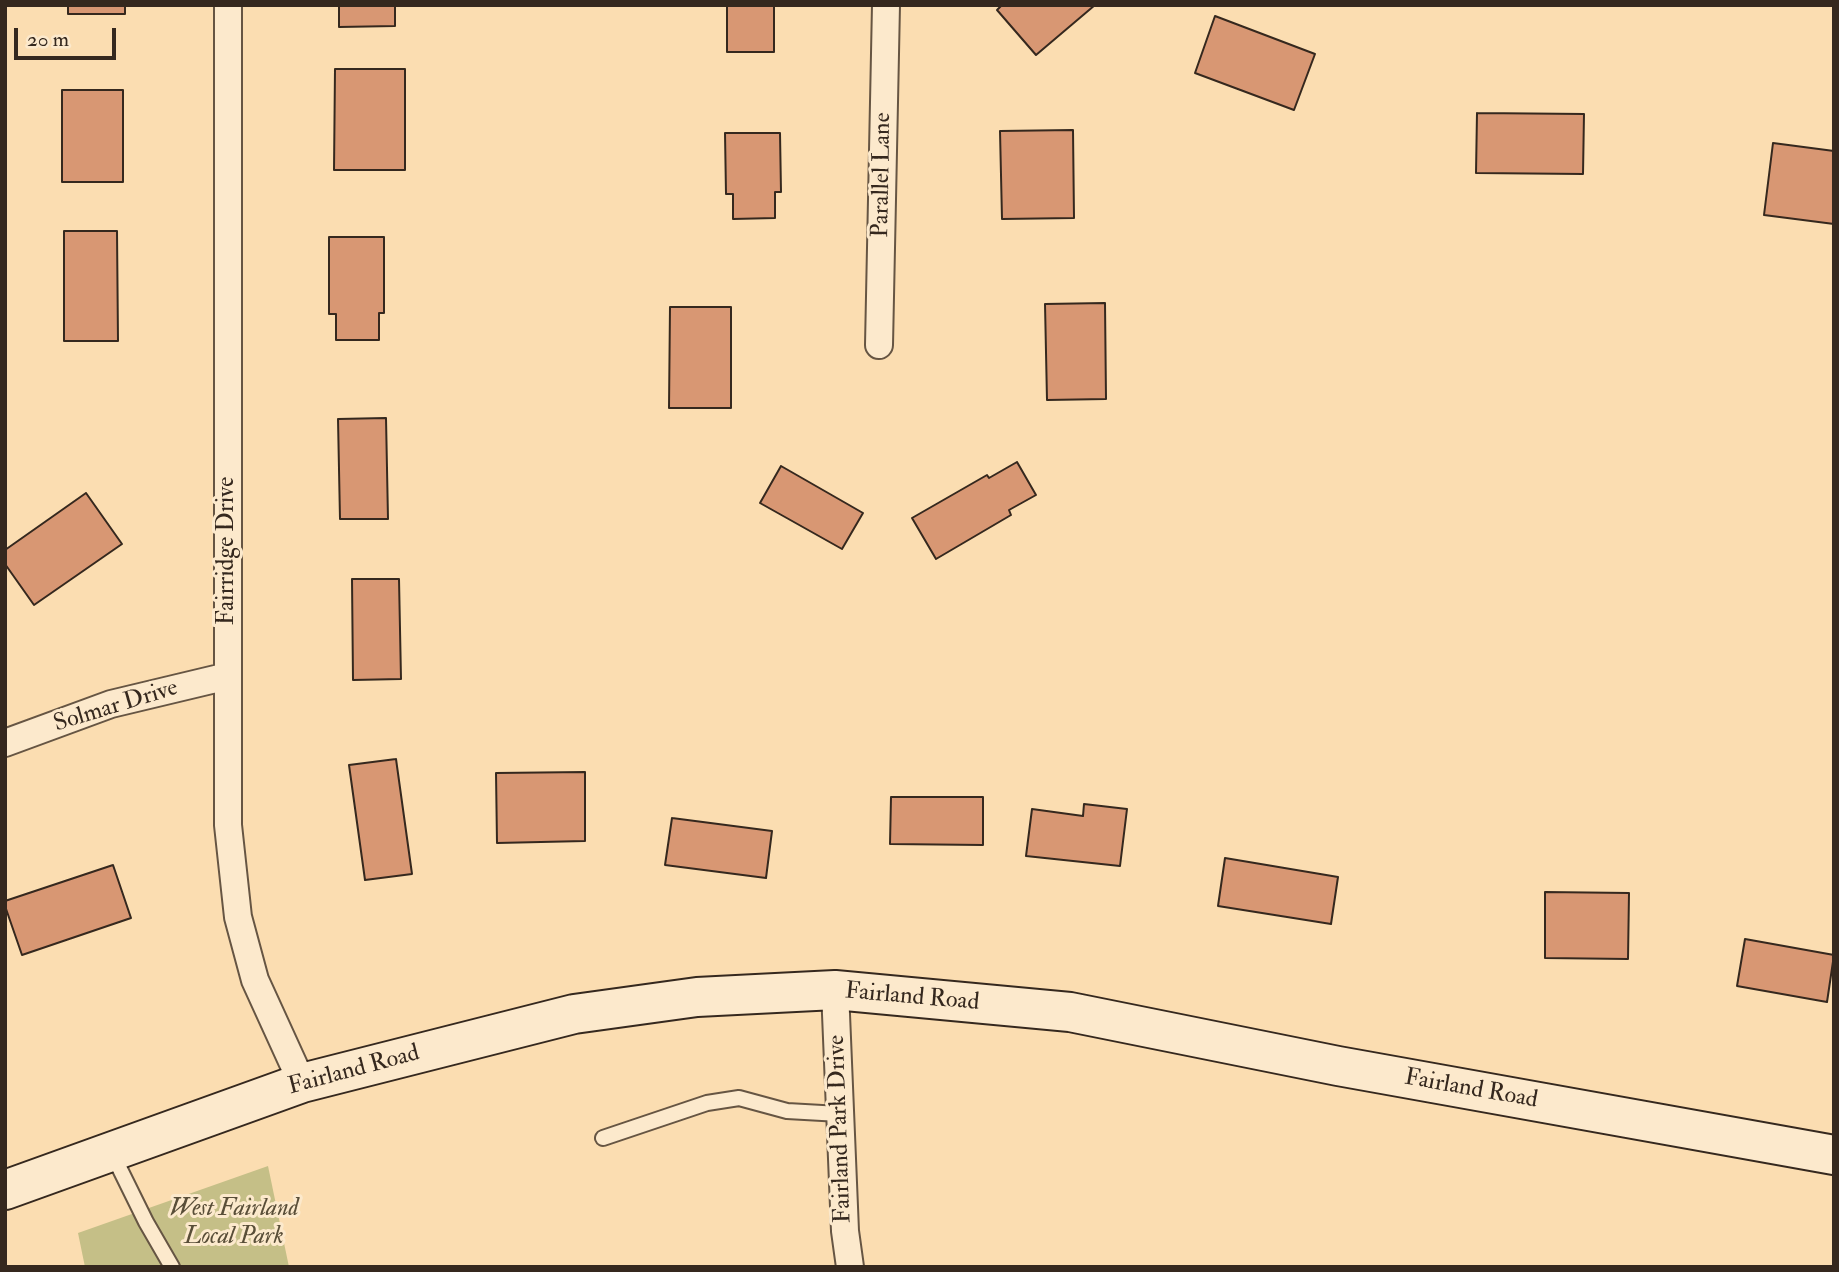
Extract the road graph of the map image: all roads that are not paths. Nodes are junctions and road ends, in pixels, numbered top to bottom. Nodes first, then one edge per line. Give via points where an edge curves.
1 (228, 5) edge
2 (886, 5) edge
3 (880, 345) dead end
4 (228, 676) junction
5 (5, 743) edge
6 (835, 990) junction
7 (302, 1083) junction
8 (840, 1114) junction
9 (603, 1138) dead end
10 (111, 1152) junction
11 (1834, 1156) edge
12 (5, 1191) edge
13 (173, 1267) edge
14 (850, 1267) edge

1 - 4 street, Fairridge Drive
2 - 3 street, Parallel Lane
4 - 5 street, Solmar Drive via 111,704
4 - 7 street, Fairridge Drive via 228,825 238,917 255,980
6 - 7 main road, Fairland Road via 698,997 573,1014
6 - 8 street, Fairland Park Drive
6 - 11 main road, Fairland Road via 1070,1012
7 - 10 main road, Fairland Road
8 - 9 lane via 787,1111 739,1098 707,1103
8 - 14 street, Fairland Park Drive
10 - 12 main road, Fairland Road
10 - 13 lane

